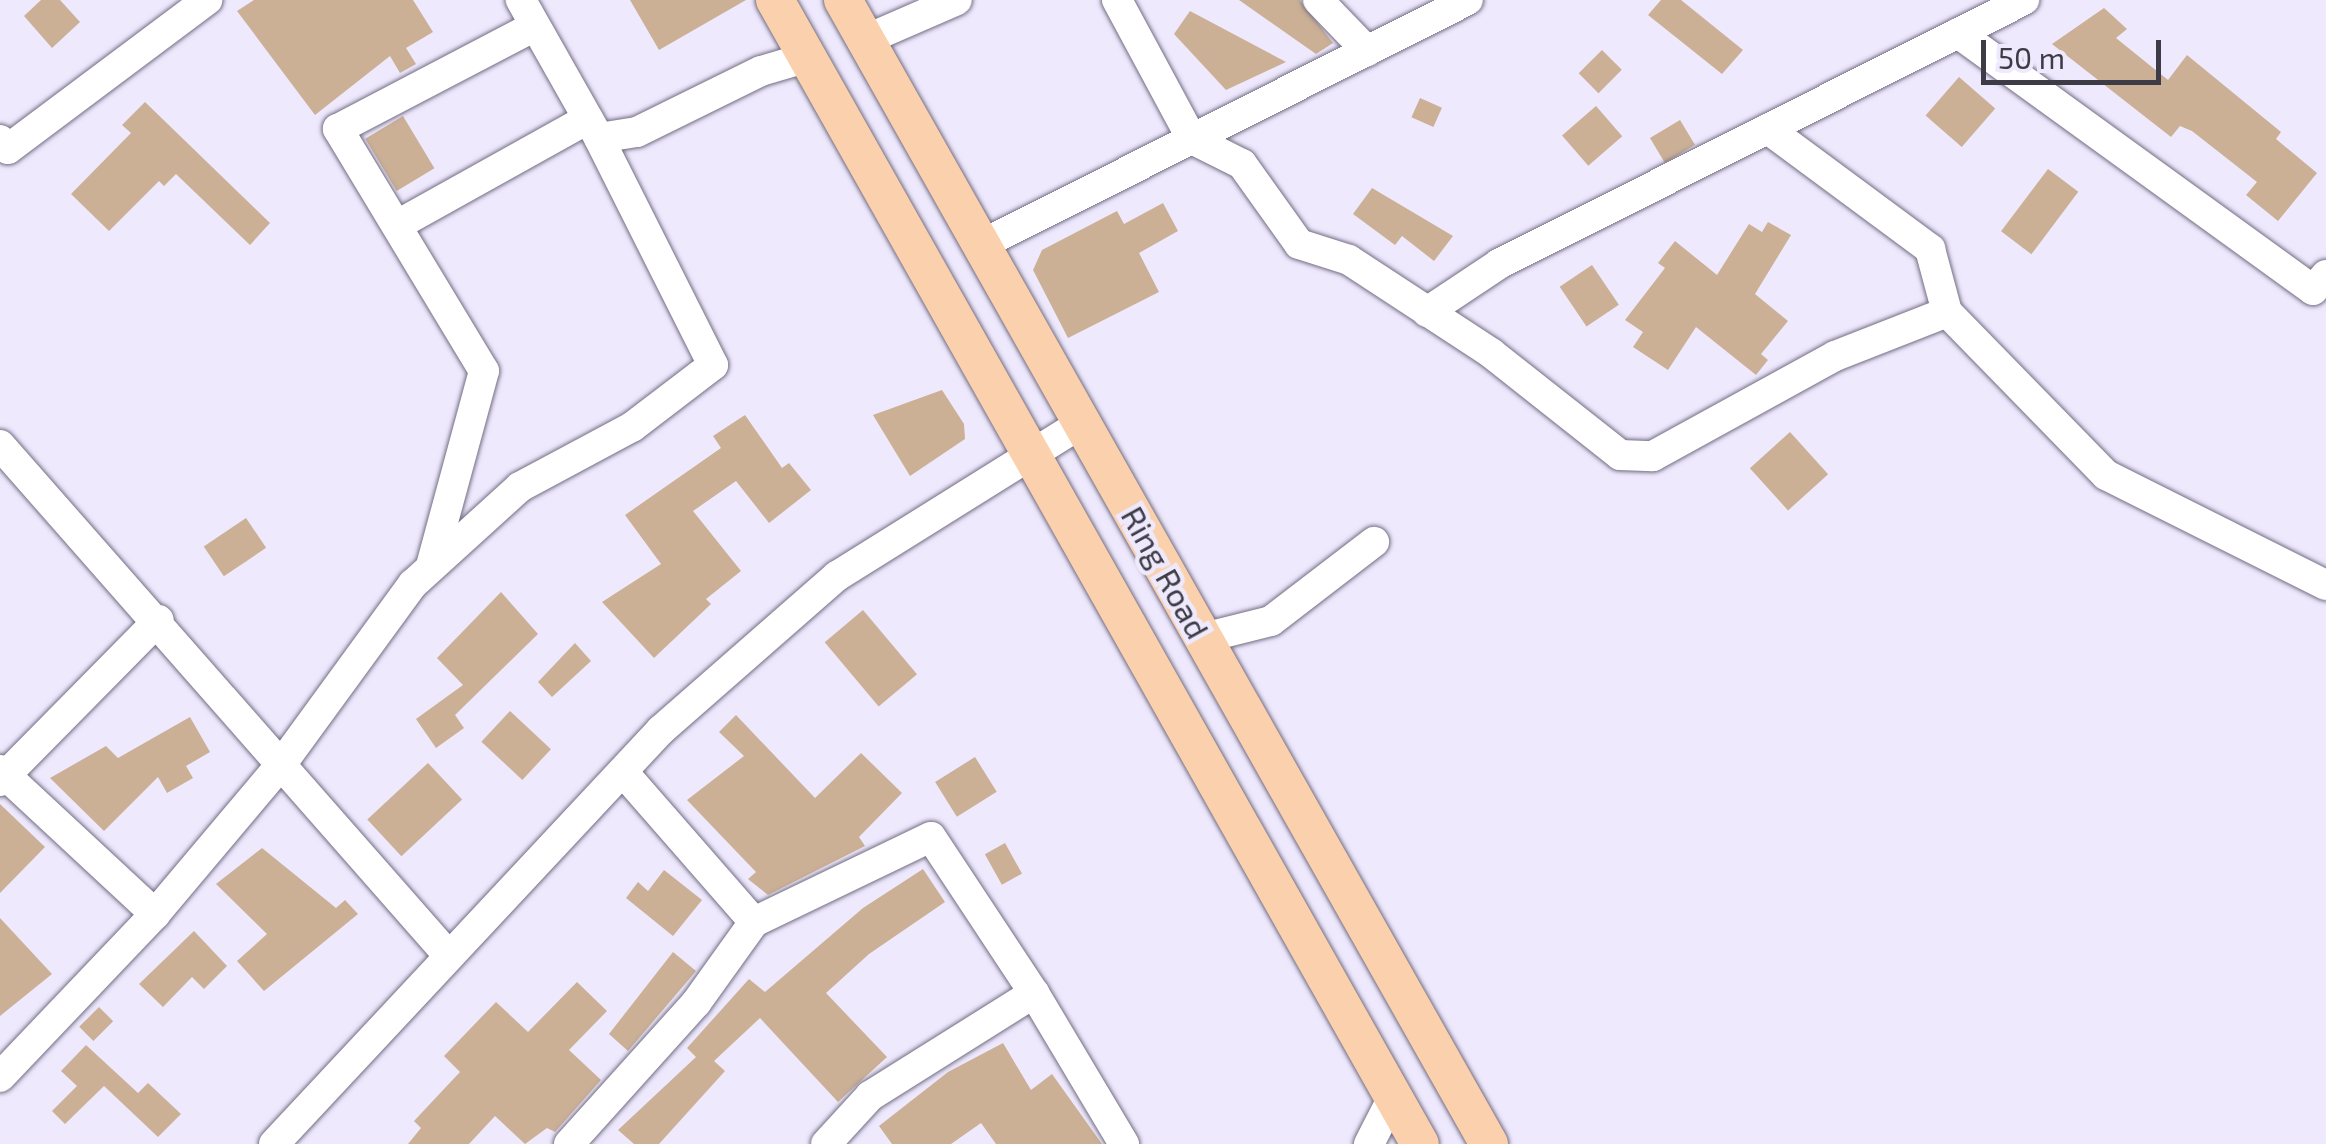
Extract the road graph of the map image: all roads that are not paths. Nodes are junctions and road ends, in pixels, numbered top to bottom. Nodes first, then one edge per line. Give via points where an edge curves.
1 (207, 0) edge
2 (776, 0) edge
3 (843, 0) edge
4 (957, 0) edge
5 (1118, 0) edge
6 (1318, 0) edge
7 (2024, 0) edge
8 (1452, 4) edge
9 (528, 13) edge
10 (1958, 33) junction
11 (866, 40) junction
12 (1367, 51) junction
13 (808, 57) junction
14 (594, 128) junction
15 (1768, 129) junction
16 (0, 140) edge
17 (1192, 140) junction
18 (400, 224) junction
19 (982, 245) junction
20 (2326, 275) edge
21 (1428, 312) junction
22 (1947, 312) junction
23 (1082, 423) junction
24 (0, 445) edge
25 (1030, 453) junction
26 (1374, 542) dead end
27 (430, 568) junction
28 (2326, 585) edge
29 (159, 620) junction
30 (1203, 638) junction
31 (283, 762) junction
32 (623, 772) junction
33 (2, 775) edge
34 (154, 914) junction
35 (754, 922) junction
36 (448, 955) junction
37 (1034, 993) junction
38 (0, 1078) edge
39 (1393, 1097) junction
40 (274, 1144) edge
41 (569, 1144) edge
42 (826, 1144) edge
43 (1124, 1144) edge
44 (1369, 1144) edge
45 (1420, 1144) edge
46 (1489, 1144) edge

1 - 16 street via 8,149
2 - 13 main road, Ring Road
3 - 11 main road, Ring Road
4 - 11 street
5 - 17 street
6 - 12 street
7 - 10 street
8 - 12 street
9 - 14 street
9 - 18 street via 338,129
10 - 15 street
10 - 20 street via 2313,290
11 - 19 main road, Ring Road
12 - 17 street
13 - 14 street via 761,71 637,132
13 - 25 main road, Ring Road
14 - 18 street
14 - 27 street via 713,365 632,427 520,487
15 - 21 street via 1499,264
15 - 22 street via 1930,250
17 - 19 street
17 - 21 street via 1242,164 1299,244 1349,260
18 - 27 street via 484,370
19 - 23 main road, Ring Road
21 - 22 street via 1548,393 1620,455 1653,456 1835,356
22 - 28 street via 2106,475
23 - 25 street
23 - 30 main road, Ring Road
24 - 29 street
25 - 32 street via 837,576 661,730
25 - 39 main road, Ring Road
26 - 30 street via 1271,621
27 - 31 street
29 - 31 street
29 - 33 street
30 - 46 main road, Ring Road
31 - 34 street
31 - 36 street
32 - 35 street
32 - 36 street
33 - 34 street
34 - 38 street
35 - 37 street via 931,836
35 - 41 street via 696,1003
36 - 40 street
37 - 42 street via 870,1096
37 - 43 street
39 - 44 street
39 - 45 main road, Ring Road

